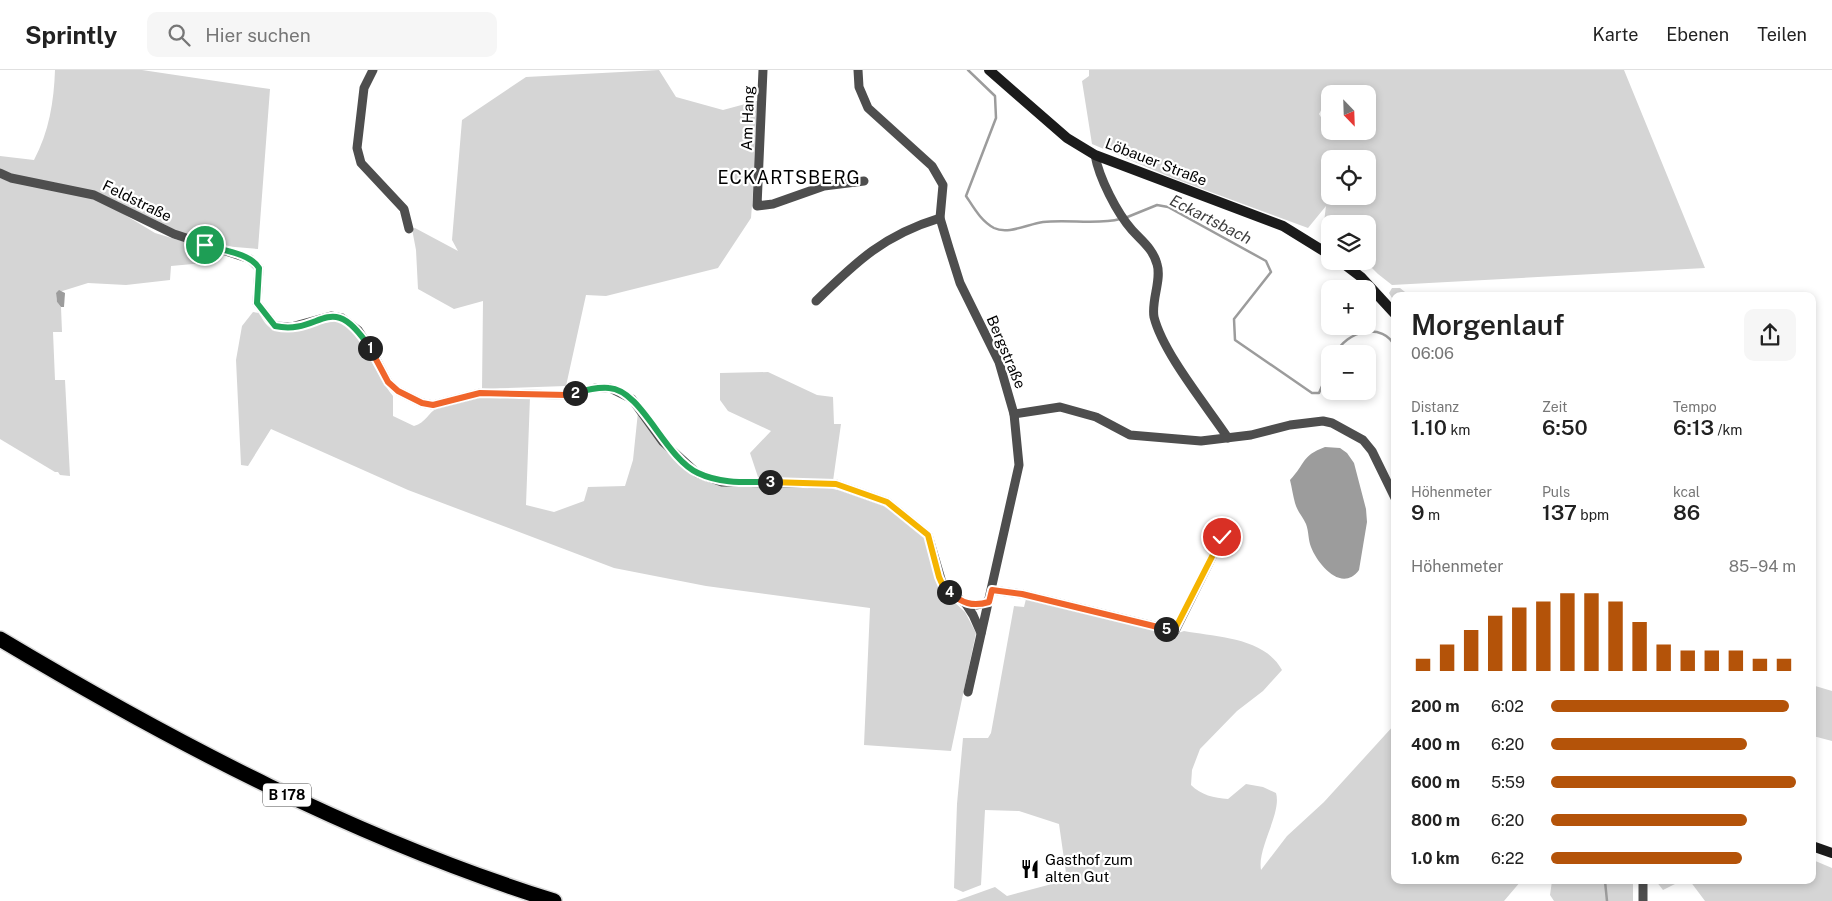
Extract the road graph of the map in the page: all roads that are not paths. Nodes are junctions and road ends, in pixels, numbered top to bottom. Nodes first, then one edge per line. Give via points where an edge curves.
1 (373, 70) edge
2 (763, 70) edge
3 (858, 70) edge
4 (989, 70) edge
5 (1095, 155) junction
6 (0, 173) edge
7 (864, 181) dead end
8 (940, 218) junction
9 (409, 229) dead end
10 (1321, 249) edge
11 (1351, 270) edge
12 (816, 301) dead end
13 (1391, 310) edge
14 (1014, 414) junction
15 (1228, 438) junction
16 (1391, 490) edge
17 (1222, 537) dead end
18 (992, 590) junction
19 (989, 602) junction
20 (966, 604) junction
21 (981, 633) junction
22 (0, 639) edge
23 (968, 692) dead end
24 (1816, 847) edge
25 (1832, 853) edge
26 (1642, 884) edge
27 (554, 901) edge
28 (1642, 901) edge

1 - 9 street via 364,88 357,148 361,163 404,209
2 - 7 street, Am Hang via 757,206 773,204 824,186
3 - 8 street, Bergstraße via 859,87 868,108 932,166 943,185
4 - 5 main road, Löbauer Straße via 1067,138
5 - 10 main road, Löbauer Straße via 1283,226
5 - 15 street via 1101,176 1121,212 1146,243 1158,265 1154,314 1161,339
6 - 20 street, Feldstraße via 94,195 167,231 250,259 259,268 257,303 275,326 291,327 331,316 342,318 358,330 388,382 413,400 433,405 480,393 567,395 610,388 632,399 663,442 697,473 722,482 836,484 887,502 928,535 943,586
8 - 12 street via 915,226 857,260
8 - 14 street, Bergstraße via 960,283 998,362
11 - 13 main road
14 - 15 street via 1060,408 1096,417 1130,435 1201,441
14 - 18 street, Bergstraße via 1019,465
15 - 16 street via 1290,425 1332,423 1363,440
17 - 18 street via 1174,631 1022,594
18 - 19 street, Bergstraße
19 - 20 street
19 - 21 street, Bergstraße
20 - 21 street, Feldstraße
21 - 23 street, Bergstraße
22 - 27 highway, B 178 via 176,739 314,809 442,863
24 - 25 main road
26 - 28 street

